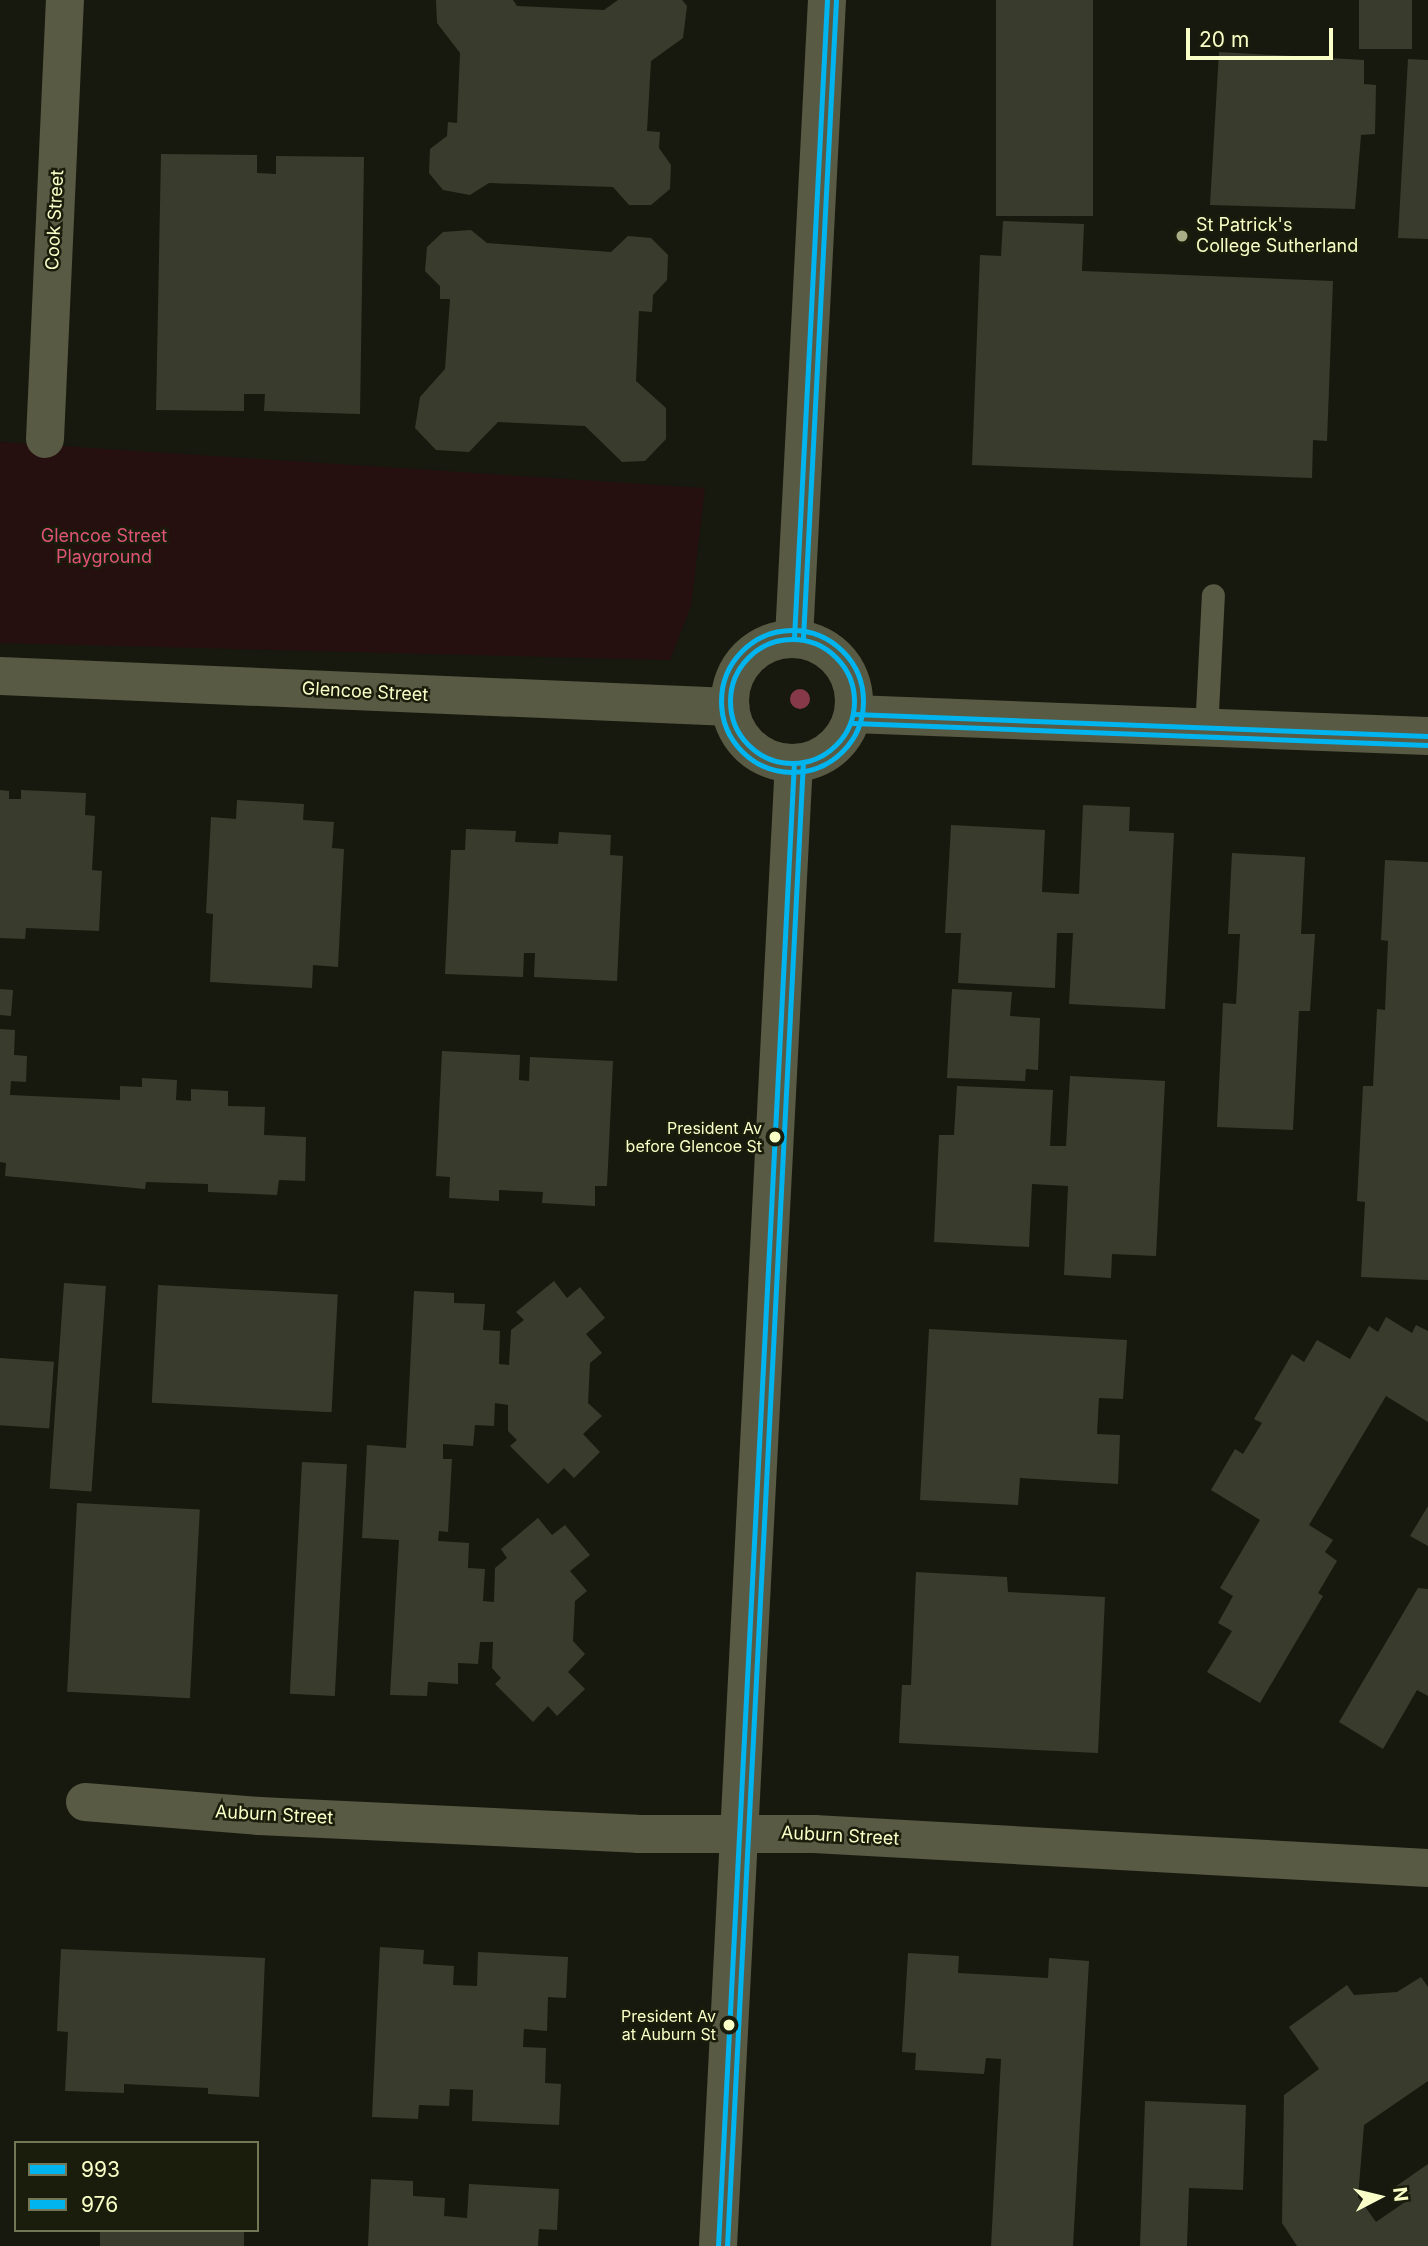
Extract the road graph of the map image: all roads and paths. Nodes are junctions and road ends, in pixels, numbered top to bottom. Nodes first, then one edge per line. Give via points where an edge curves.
1 (65, 0) edge
2 (827, 0) edge
3 (45, 439) dead end
4 (1213, 595) dead end
5 (794, 638) junction
6 (0, 676) edge
7 (730, 708) junction
8 (853, 714) junction
9 (1206, 731) junction
10 (1428, 736) edge
11 (794, 763) junction
12 (85, 1802) dead end
13 (740, 1836) junction
14 (1428, 1868) edge
15 (718, 2246) edge

1 - 3 street, Cook Street
2 - 5 street
4 - 9 lane
5 - 7 street via 775,640 745,660 729,698
5 - 8 street via 833,653 846,669 854,689
6 - 7 street, Glencoe Street
7 - 11 street via 737,732 749,746 773,760
8 - 9 street
8 - 11 street via 837,745 820,757
9 - 10 street
11 - 13 street
12 - 13 street, Auburn Street via 259,1816
13 - 14 street, Auburn Street via 814,1834
13 - 15 street

